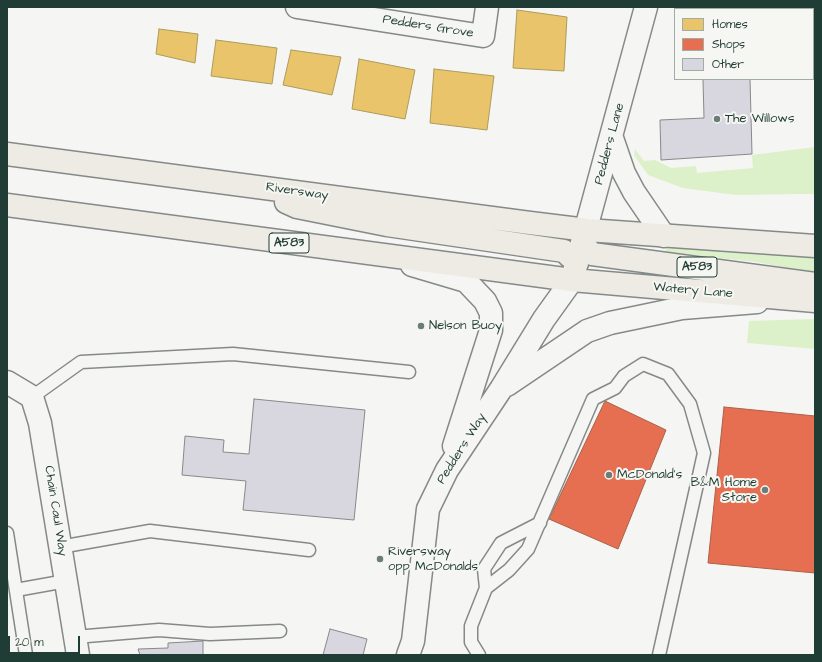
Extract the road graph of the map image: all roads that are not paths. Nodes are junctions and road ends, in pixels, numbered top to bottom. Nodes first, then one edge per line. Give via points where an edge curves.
1 (297, 7) edge
2 (487, 7) edge
3 (646, 7) edge
4 (612, 138) junction
5 (7, 154) edge
6 (246, 186) junction
7 (7, 205) edge
8 (664, 236) junction
9 (815, 246) edge
10 (580, 254) junction
11 (381, 255) junction
12 (815, 284) edge
13 (792, 300) junction
14 (815, 301) edge
15 (409, 372) dead end
16 (7, 382) edge
17 (501, 389) junction
18 (32, 397) junction
19 (447, 470) junction
20 (540, 523) junction
21 (7, 533) edge
22 (60, 547) junction
23 (309, 550) dead end
24 (66, 582) junction
25 (486, 588) junction
26 (16, 590) junction
27 (280, 631) dead end
28 (77, 646) edge
29 (412, 650) edge
30 (26, 655) edge
31 (479, 655) edge
32 (659, 655) edge

1 - 2 street, Pedders Grove via 483,36
3 - 4 street, Pedders Lane
4 - 8 street via 624,173 634,192
4 - 10 street, Pedders Lane
5 - 6 highway, Riversway / A583
6 - 10 highway, Riversway / A583
6 - 10 highway, A583 via 297,207 387,225
7 - 11 highway, A583
8 - 9 highway, A583
8 - 10 highway, A583
10 - 11 highway, A583
10 - 12 highway, A583
10 - 13 highway, Watery Lane / A583
10 - 17 street, Pedders Way
11 - 19 street via 466,281 485,301 491,314 490,330
13 - 14 highway, Watery Lane / A583
13 - 17 street via 682,308 610,323 588,332
15 - 18 lane via 233,354 81,362
16 - 18 street
17 - 19 street, Pedders Way
18 - 22 street, Chain Caul Way via 40,423
19 - 29 street, Pedders Way via 428,509
20 - 25 lane via 528,549 509,570
20 - 25 lane via 502,543 484,570
20 - 32 lane via 593,399 615,388 624,376 643,364 668,374 690,404 704,453
21 - 26 lane
22 - 23 lane via 150,531
22 - 24 street, Chain Caul Way
24 - 26 lane
24 - 28 street, Chain Caul Way
25 - 31 lane via 471,626 471,642
26 - 30 lane
27 - 28 lane via 210,634 159,630

